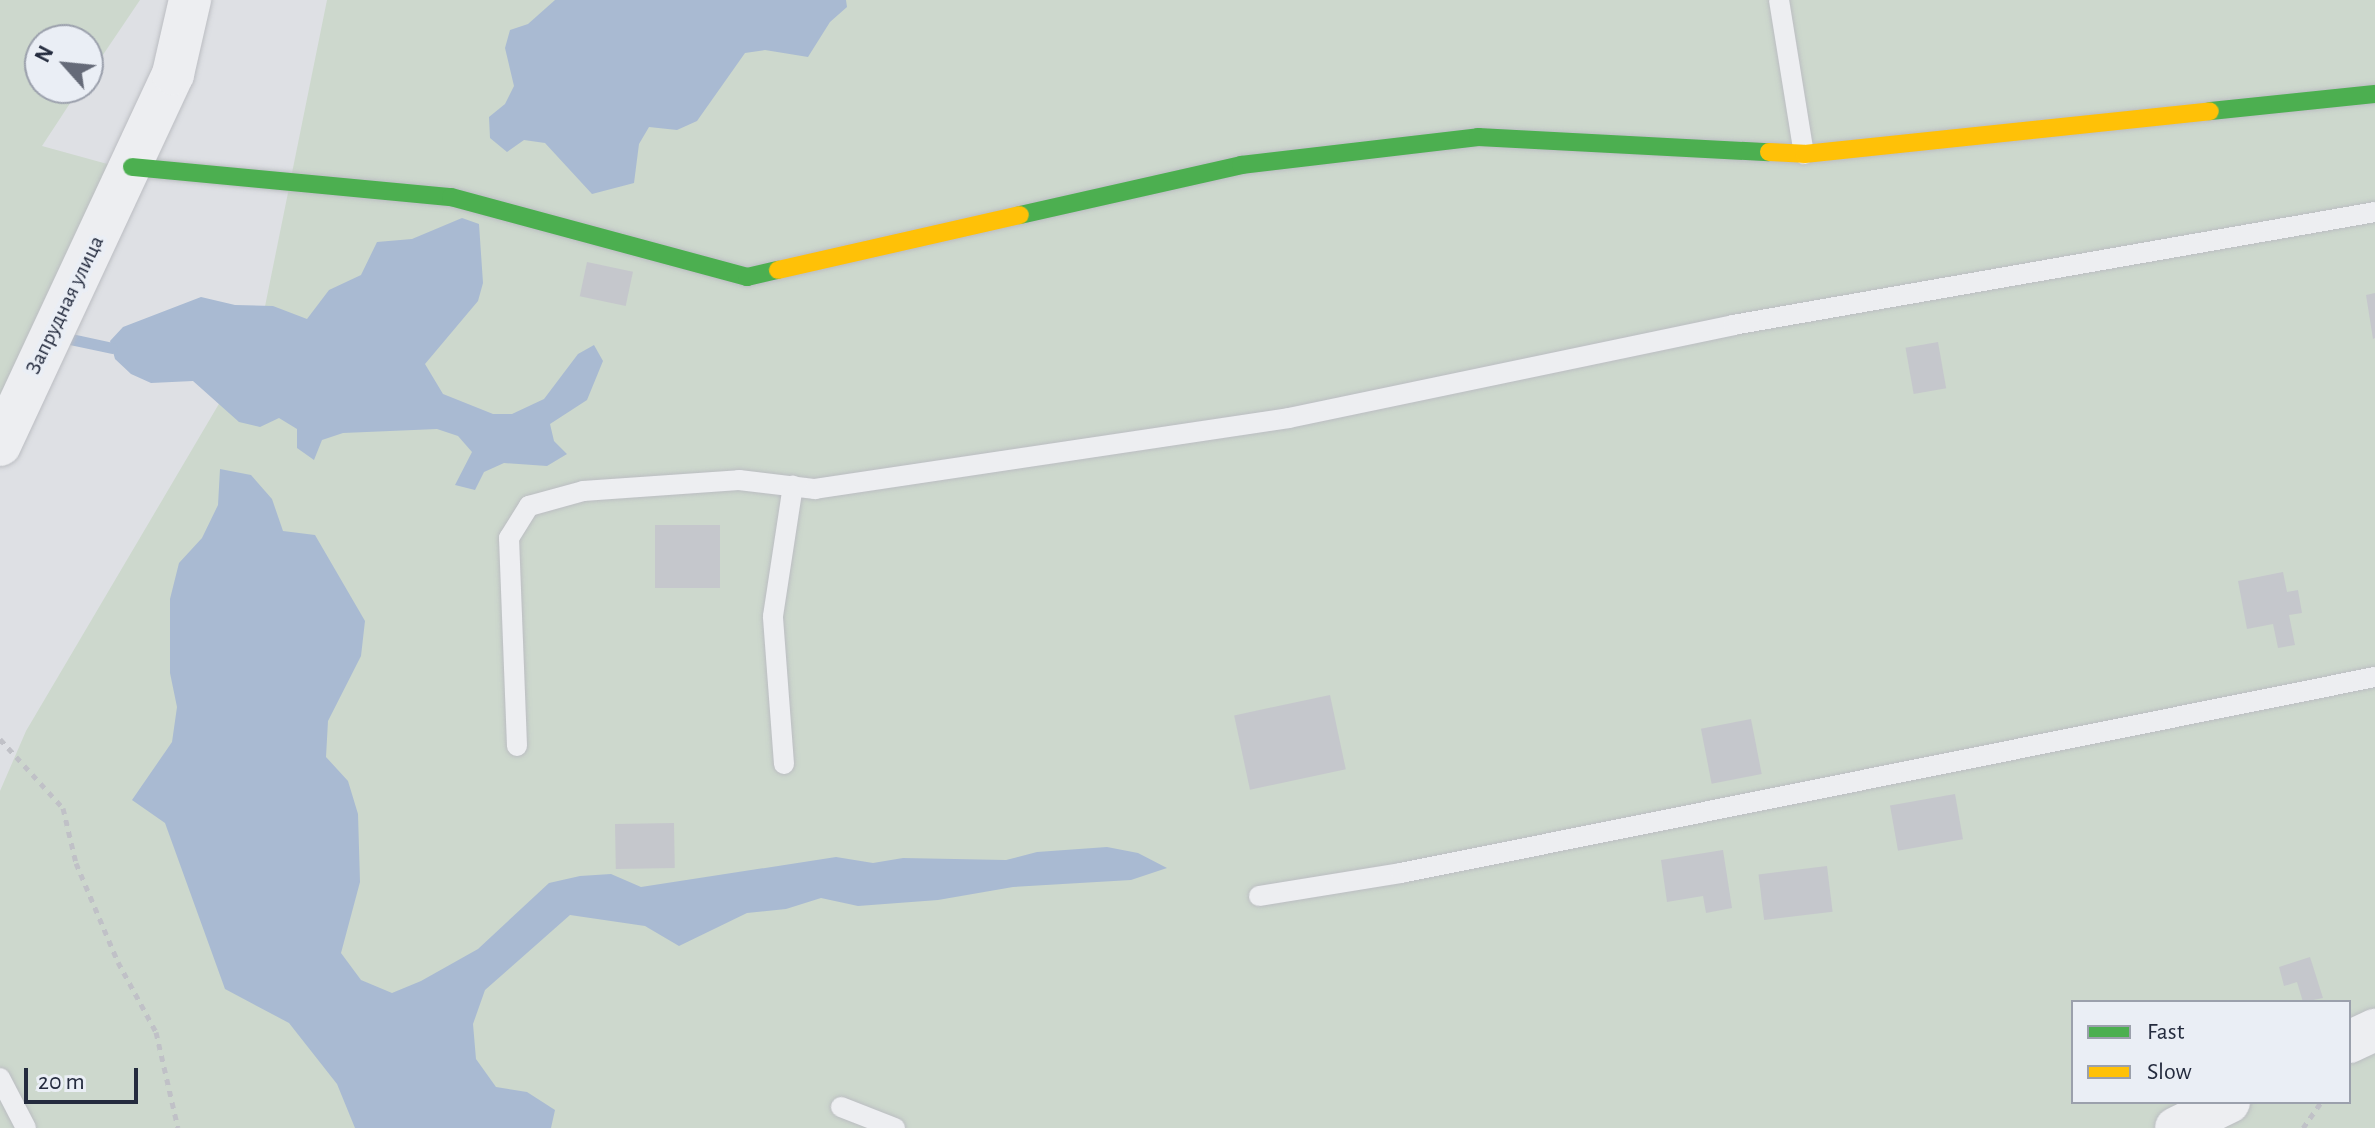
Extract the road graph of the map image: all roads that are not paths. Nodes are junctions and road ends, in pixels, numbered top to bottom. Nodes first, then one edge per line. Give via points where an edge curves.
1 (190, 0) edge
2 (1779, 0) edge
3 (2375, 94) edge
4 (1804, 154) junction
5 (132, 167) junction
6 (2375, 212) edge
7 (0, 445) edge
8 (793, 486) junction
9 (2375, 677) edge
10 (517, 746) dead end
11 (784, 764) dead end
12 (1259, 896) dead end
13 (2375, 1030) edge
14 (2351, 1041) edge
15 (0, 1078) edge
16 (2225, 1104) edge
17 (841, 1107) dead end
18 (26, 1128) edge
19 (895, 1128) edge
20 (2176, 1128) edge

1 - 5 street, Запрудная улица via 173,74
2 - 4 lane
3 - 4 street
4 - 5 street via 1478,137 1241,165 747,277 451,197
5 - 7 street, Запрудная улица
6 - 8 lane via 1733,325 1289,418 815,489
8 - 10 lane via 739,480 583,491 529,506 509,538
8 - 11 lane via 773,616
9 - 12 lane via 1416,870
13 - 14 street
15 - 18 lane
16 - 20 street
17 - 19 lane

